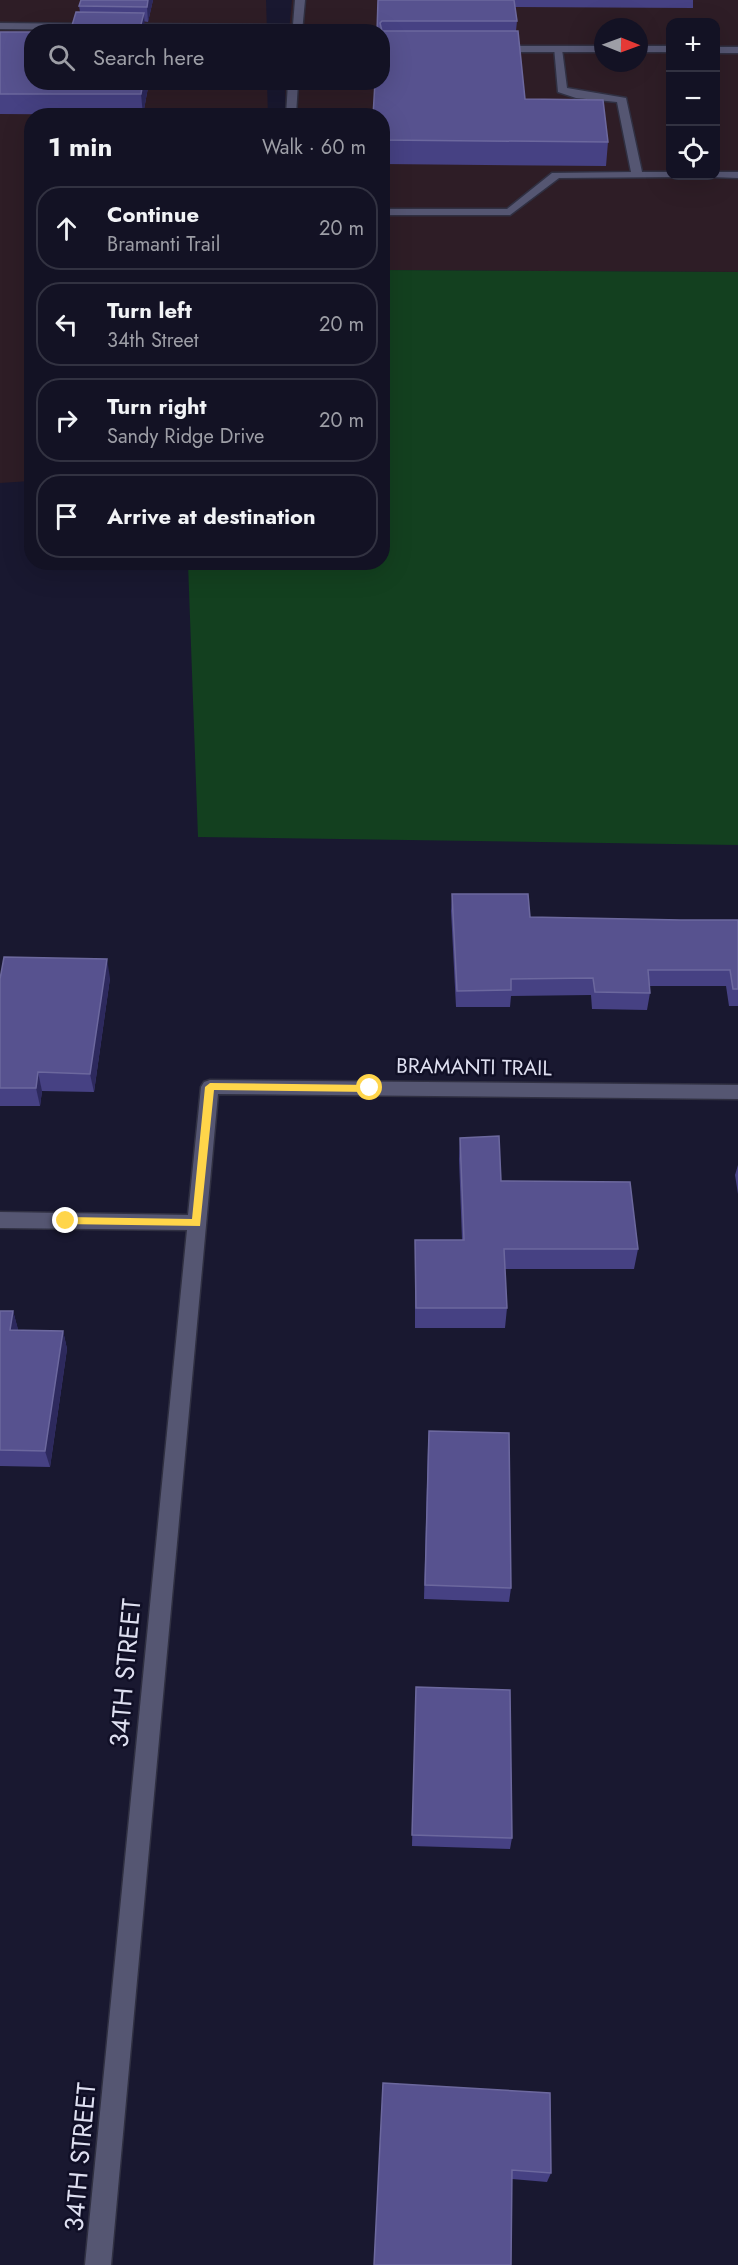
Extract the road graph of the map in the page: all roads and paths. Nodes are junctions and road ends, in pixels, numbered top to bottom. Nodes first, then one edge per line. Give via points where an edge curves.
1 (300, 0) edge
2 (298, 24) edge
3 (0, 26) edge
4 (24, 26) edge
5 (487, 49) edge
6 (557, 49) junction
7 (594, 49) edge
8 (648, 49) edge
9 (666, 49) edge
10 (720, 50) edge
11 (738, 50) edge
12 (293, 90) edge
13 (291, 108) edge
14 (637, 175) junction
15 (666, 175) edge
16 (720, 175) edge
17 (738, 176) edge
18 (390, 213) edge
19 (210, 1087) joint
20 (738, 1092) edge
21 (0, 1220) edge
22 (196, 1223) junction
23 (98, 2265) edge

1 - 2 street
3 - 4 street
5 - 6 street
6 - 7 street
6 - 14 street via 562,90 622,100
8 - 9 street
10 - 11 street
12 - 13 street
14 - 15 street
14 - 18 street via 556,175 510,212
16 - 17 street
19 - 20 street, BRAMANTI TRAIL
19 - 22 street, 34TH STREET
21 - 22 street
22 - 23 street, 34TH STREET

